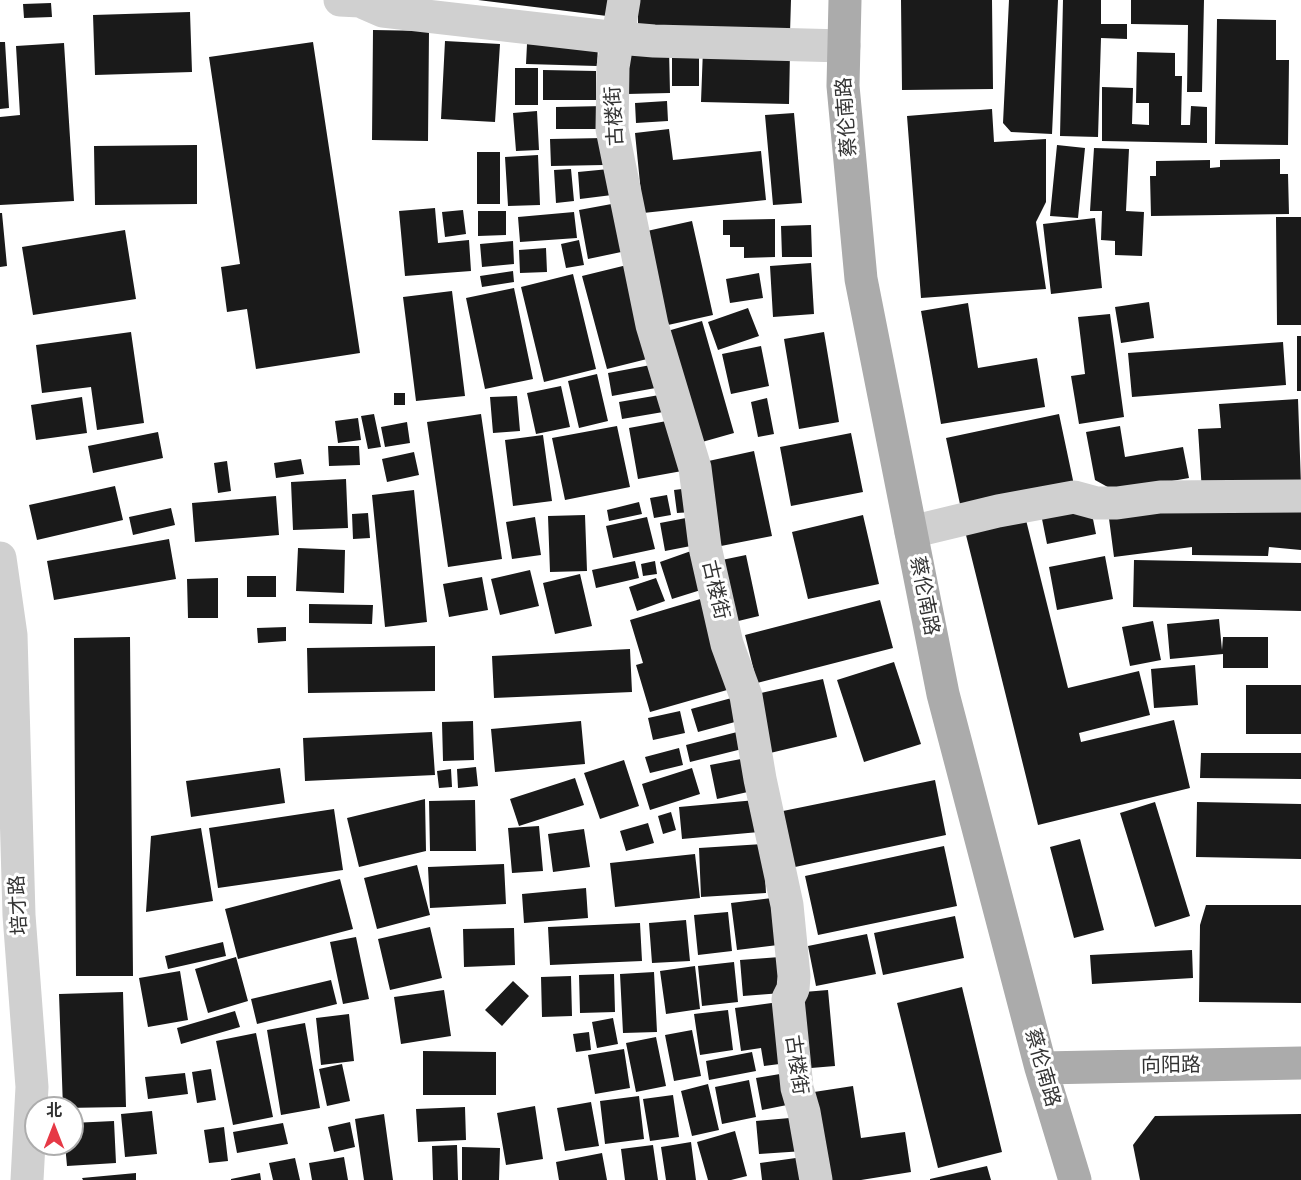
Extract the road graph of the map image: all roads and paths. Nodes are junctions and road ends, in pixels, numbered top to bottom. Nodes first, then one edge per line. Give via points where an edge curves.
1 (340, 0) edge
2 (360, 0) edge
3 (624, 0) edge
4 (845, 0) edge
5 (618, 38) junction
6 (844, 46) junction
7 (1301, 496) edge
8 (911, 532) junction
9 (0, 558) edge
10 (7, 708) edge
11 (1301, 1063) edge
12 (1041, 1068) junction
13 (27, 1180) edge
14 (816, 1180) edge
15 (1075, 1180) edge

1 - 2 street
2 - 5 street via 383,11
3 - 5 street, 古楼街
4 - 6 main road, 蔡伦南路
5 - 6 street
5 - 14 street, 古楼街 via 613,67 612,129 652,325 695,468 705,548 727,644 746,696 787,905 794,976 788,999 797,1088
6 - 8 main road, 蔡伦南路 via 843,86 861,279
7 - 8 street via 1160,497 1117,503 1074,497
8 - 12 main road, 蔡伦南路 via 943,694
9 - 10 street, 培才路 via 11,634
10 - 13 street, 培才路 via 32,1087
11 - 12 main road, 向阳路
12 - 15 main road, 蔡伦南路

